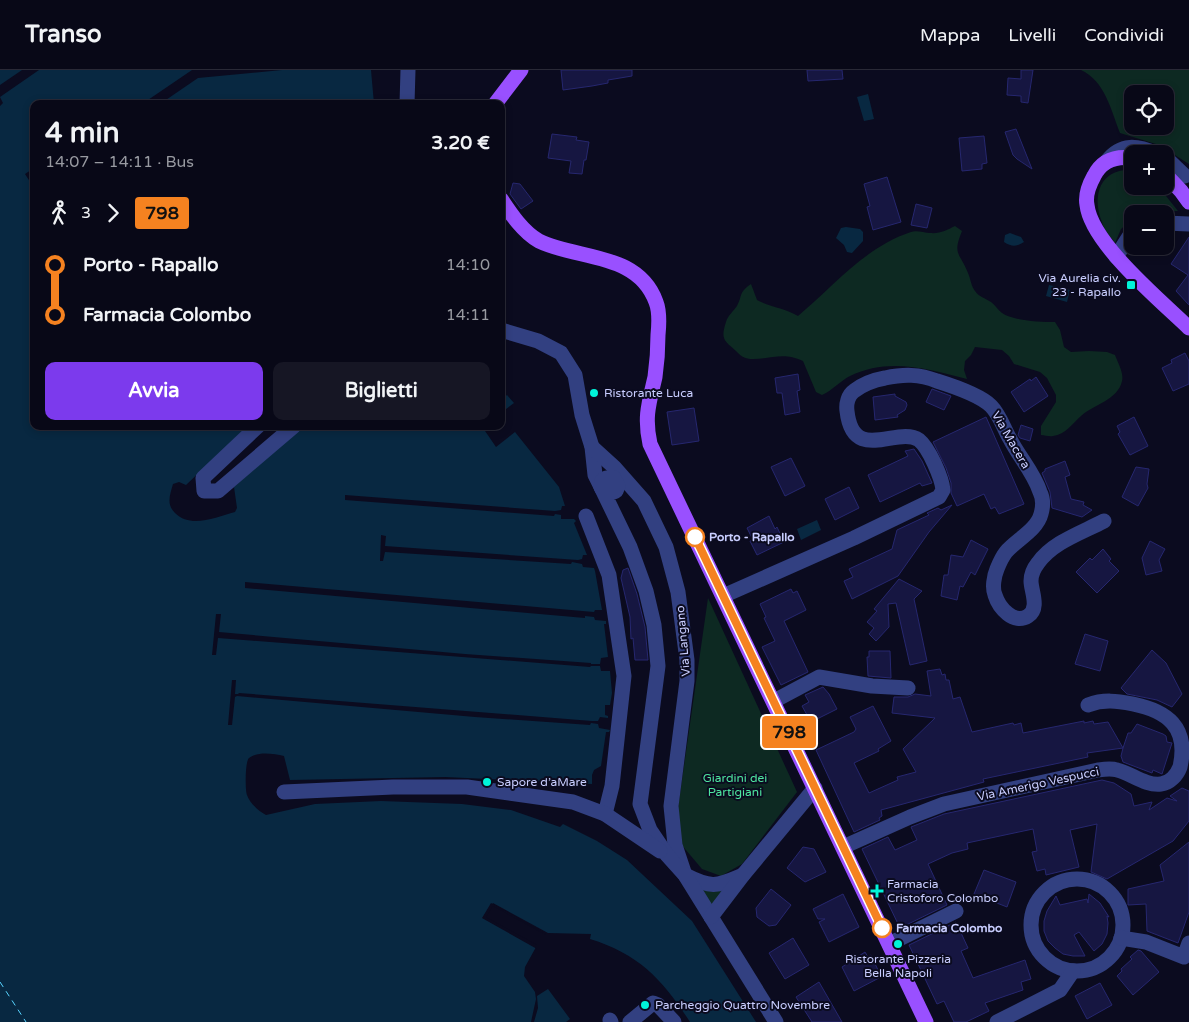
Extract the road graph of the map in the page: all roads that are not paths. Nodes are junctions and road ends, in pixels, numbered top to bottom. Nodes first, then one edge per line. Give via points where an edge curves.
1 (521, 70) edge
2 (407, 71) edge
3 (407, 100) edge
4 (498, 100) edge
5 (1124, 148) edge
6 (1124, 158) edge
7 (1107, 161) junction
8 (1174, 166) edge
9 (1184, 176) dead end
10 (1174, 183) edge
11 (1189, 202) edge
12 (505, 205) edge
13 (1174, 223) edge
14 (1189, 224) edge
15 (1124, 244) edge
16 (1116, 257) junction
17 (1189, 328) edge
18 (505, 331) edge
19 (254, 430) edge
20 (289, 430) edge
21 (592, 446) junction
22 (614, 483) junction
23 (586, 516) dead end
24 (1104, 521) dead end
25 (724, 596) junction
26 (908, 688) dead end
27 (774, 702) junction
28 (1088, 705) dead end
29 (815, 788) junction
30 (284, 792) dead end
31 (605, 814) junction
32 (843, 847) junction
33 (668, 857) junction
34 (685, 875) junction
35 (743, 875) junction
36 (956, 911) dead end
37 (711, 917) junction
38 (1121, 938) junction
39 (889, 944) junction
40 (1187, 950) edge
41 (1073, 971) junction
42 (630, 1022) edge
43 (674, 1022) edge
44 (776, 1022) edge
45 (926, 1022) edge
46 (997, 1022) edge

1 - 4 main road
2 - 3 street
5 - 7 street via 1113,153
6 - 7 main road
7 - 16 main road via 1094,175 1086,205 1098,234
8 - 9 street
10 - 11 main road
12 - 25 main road via 519,224 539,240 631,271 644,282 656,301 659,326 657,361 646,426 650,444
13 - 14 street
15 - 16 street
16 - 17 main road
18 - 21 street via 538,341 562,353 576,375 582,415
19 - 20 street via 204,478 204,491 218,491
21 - 22 street
21 - 22 street via 595,475
22 - 33 street, Via Langano via 630,547 646,591 654,625 658,666 640,804 650,830
22 - 34 street, Via Langano via 644,501 666,547 678,592 687,681 671,806 675,845
23 - 31 street via 609,575 624,676 612,786
24 - 25 street, Via Macera via 1056,545 1038,562 1031,581 1034,606 1030,615 1013,618 1004,612 994,594 994,580 1006,552 1041,516 1043,506 1037,485 991,406 925,376 907,374 885,378 872,381 850,394 846,407 852,429 866,440 909,436 919,440 927,449 942,482 943,490 939,497
25 - 27 main road
26 - 27 street via 819,677
27 - 29 main road
28 - 32 street, Via Amerigo Vespucci via 1109,700 1159,711 1173,719 1182,728 1186,750 1173,778 1160,784 1118,770 1098,770 944,804
29 - 32 main road
29 - 35 street
30 - 31 street via 393,786 467,787 573,802
31 - 33 street
32 - 39 main road
33 - 34 street, Via Langano
34 - 35 street via 701,883 718,885
34 - 37 street, Via Langano
35 - 37 street
36 - 39 street
37 - 44 street, Via Langano
38 - 40 street
38 - 41 street via 1108,959 1098,966
38 - 41 street via 1120,908 1112,895 1100,886 1086,880 1071,880 1044,892 1035,904 1031,919 1031,934 1036,948 1045,960 1058,968
39 - 45 main road
41 - 46 street via 1060,990
42 - 43 street via 652,1003

